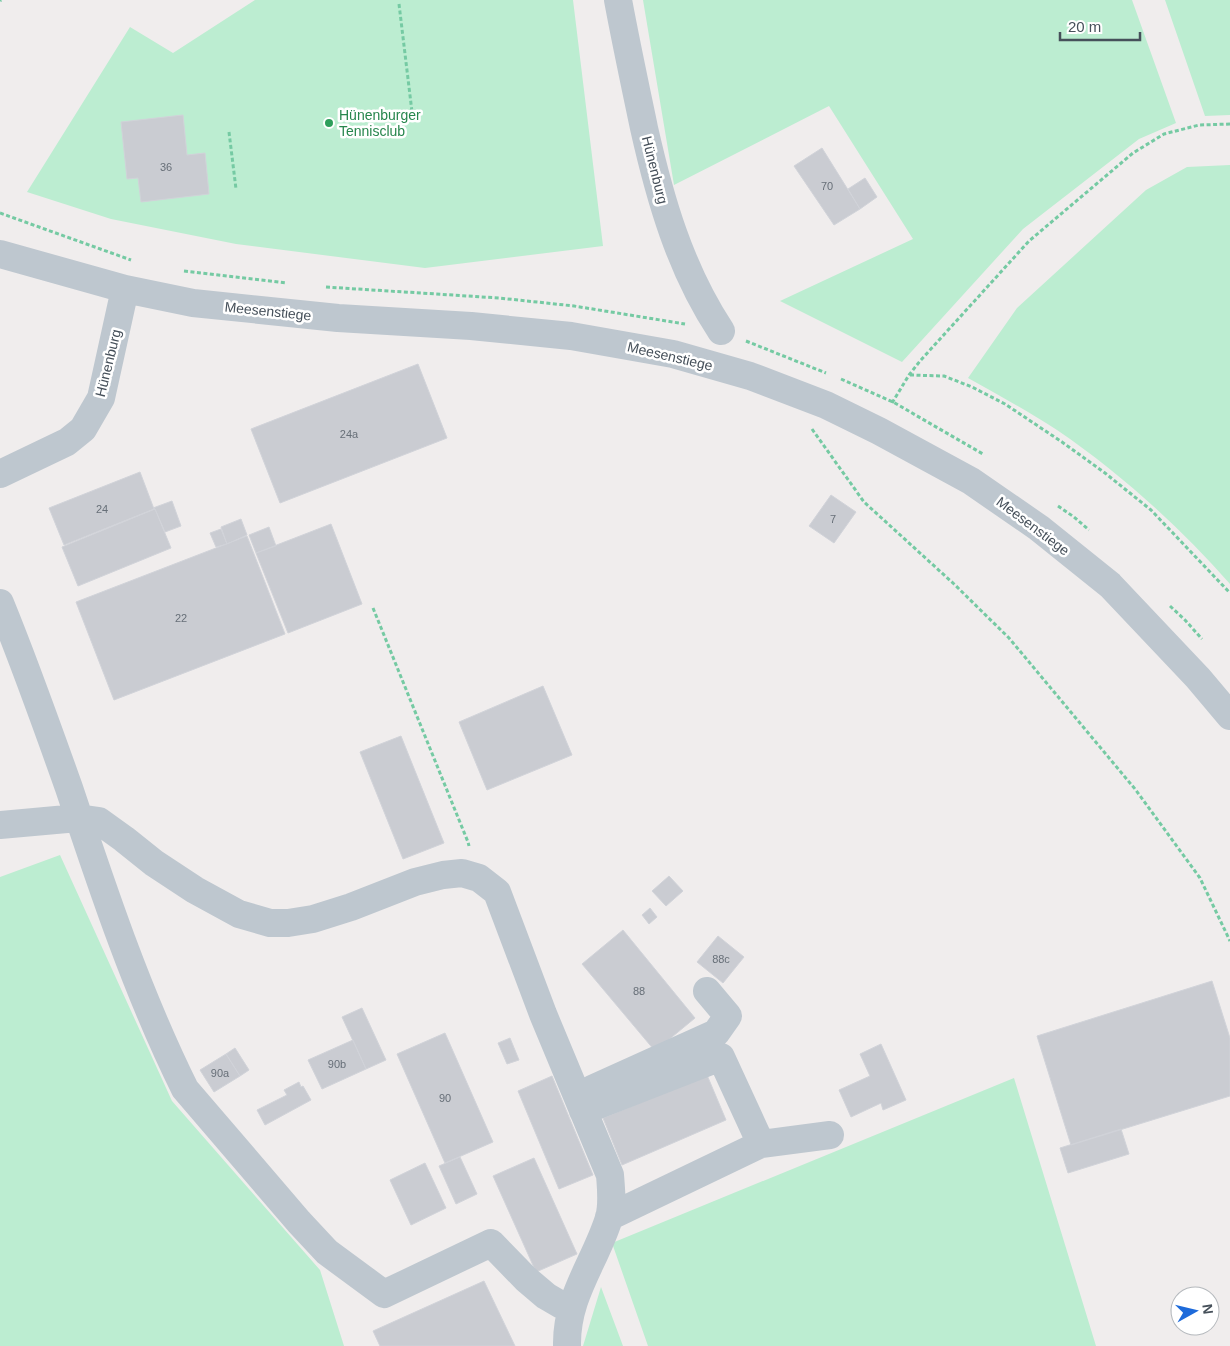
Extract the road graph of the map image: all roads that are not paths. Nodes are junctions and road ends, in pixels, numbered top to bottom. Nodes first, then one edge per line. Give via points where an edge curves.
1 (618, 0) edge
2 (0, 254) edge
3 (124, 289) junction
4 (721, 331) dead end
5 (0, 474) edge
6 (0, 603) edge
7 (1230, 716) edge
8 (78, 818) junction
9 (0, 825) edge
10 (708, 991) dead end
11 (580, 1103) junction
12 (830, 1135) dead end
13 (761, 1144) junction
14 (609, 1217) junction
15 (570, 1310) junction
16 (566, 1346) edge

1 - 4 street, Hünenburg via 664,210 679,251
2 - 3 street, Meesenstiege
3 - 5 street, Hünenburg via 101,398 83,429 67,442
3 - 7 street, Meesenstiege via 202,304 571,336 674,354 750,376 818,402 971,481 1039,528 1110,585
6 - 8 street via 28,672
8 - 9 street
8 - 11 street via 99,822 195,890 239,914 270,923 313,920 415,882 462,872 479,878 497,892
8 - 15 street via 125,950 185,1089 327,1252 384,1294 491,1244 546,1296
10 - 11 street via 728,1016 716,1033
11 - 13 street via 721,1057
11 - 14 street via 610,1175 612,1200
12 - 13 street
13 - 14 street
14 - 15 street
15 - 16 street

